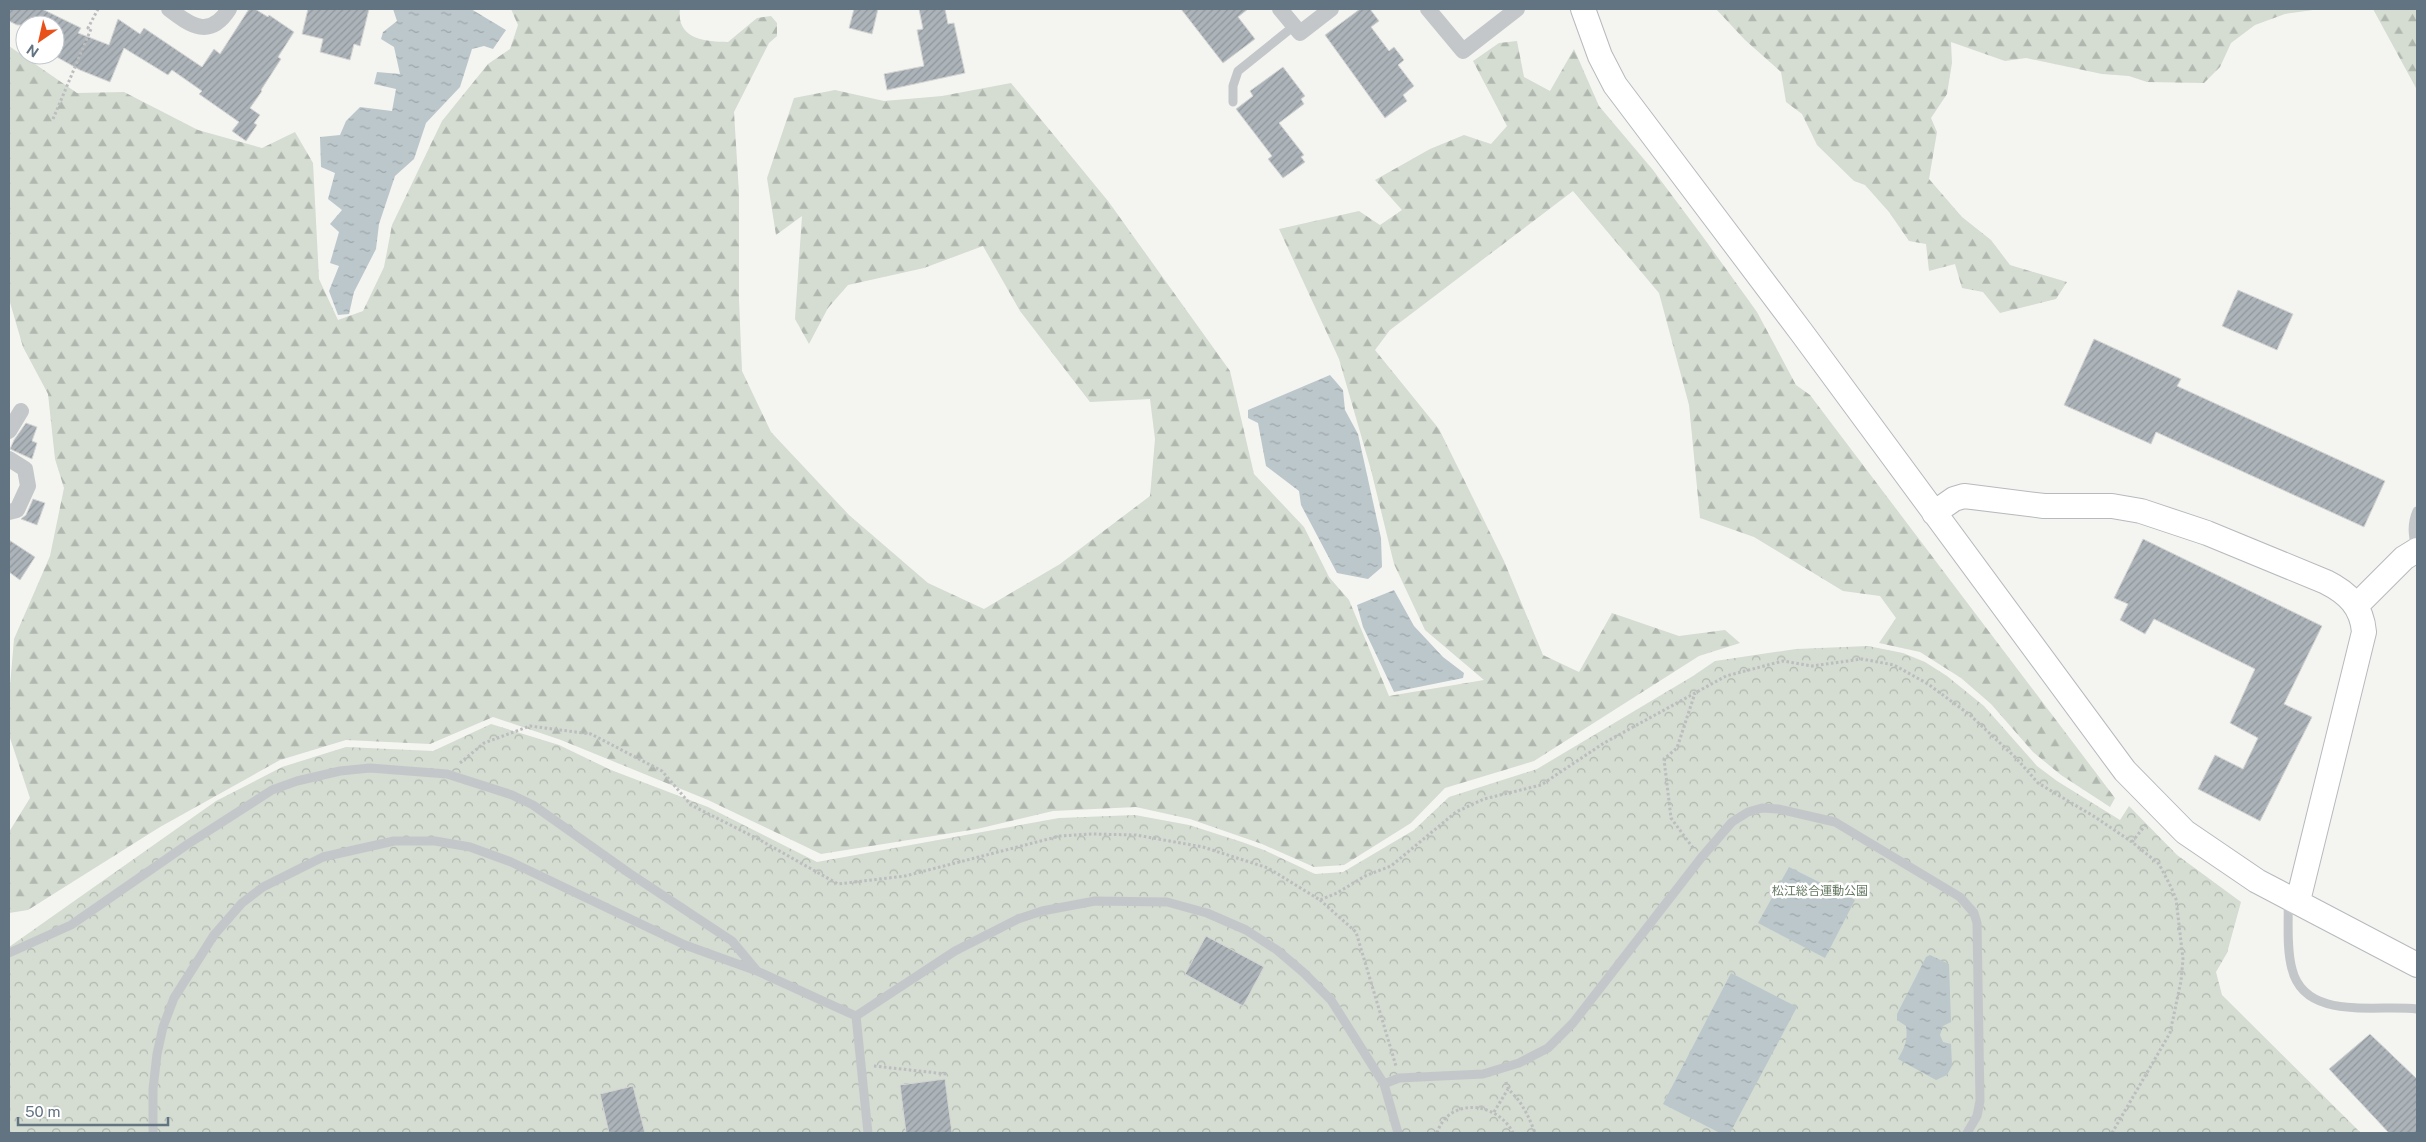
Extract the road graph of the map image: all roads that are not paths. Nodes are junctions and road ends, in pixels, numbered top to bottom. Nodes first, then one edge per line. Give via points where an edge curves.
1 (169, 9) edge
2 (229, 9) edge
3 (1280, 9) edge
4 (1331, 9) edge
5 (1428, 9) edge
6 (1517, 9) edge
7 (1584, 9) edge
8 (1294, 26) junction
9 (1233, 102) dead end
10 (21, 411) dead end
11 (9, 432) edge
12 (9, 459) edge
13 (2417, 511) edge
14 (9, 512) edge
15 (1934, 513) junction
16 (2417, 550) edge
17 (2357, 606) junction
18 (2293, 899) junction
19 (9, 953) edge
20 (2417, 965) edge
21 (757, 972) junction
22 (2416, 1006) edge
23 (856, 1016) junction
24 (1384, 1084) junction
25 (153, 1133) edge
26 (868, 1133) edge
27 (1398, 1133) edge
28 (1967, 1133) edge

1 - 2 street via 187,23 200,28 221,19
3 - 8 street
4 - 8 street via 1300,33
5 - 6 street via 1463,51
7 - 15 street via 1600,56 1615,85
8 - 9 lane via 1238,71 1234,77
10 - 11 street
12 - 14 street via 26,469 28,486 17,510
13 - 16 lane via 2412,521 2412,532
15 - 17 street via 1964,496 2044,506 2103,505 2141,511 2207,533 2326,582 2342,591
15 - 18 street via 2145,794 2185,832 2257,880
16 - 17 street via 2404,558
17 - 18 street via 2364,632
18 - 20 street
18 - 22 lane via 2292,969 2296,981 2309,996 2342,1006
19 - 21 lane via 71,925 272,790 340,771 370,768 447,774 534,805 732,941
21 - 23 lane
21 - 25 lane via 685,945 511,862 470,847 394,841 323,857 263,887 242,903 214,935 187,974 163,1027 157,1054
23 - 24 lane via 955,951 1018,919 1095,901 1167,902 1207,913 1246,930 1277,950 1331,1000
23 - 26 lane
24 - 27 lane
24 - 28 lane via 1399,1078 1465,1076 1502,1069 1534,1057 1560,1037 1732,822 1762,808 1778,809 1834,822 1960,897 1974,913 1977,923 1980,1101 1977,1116

